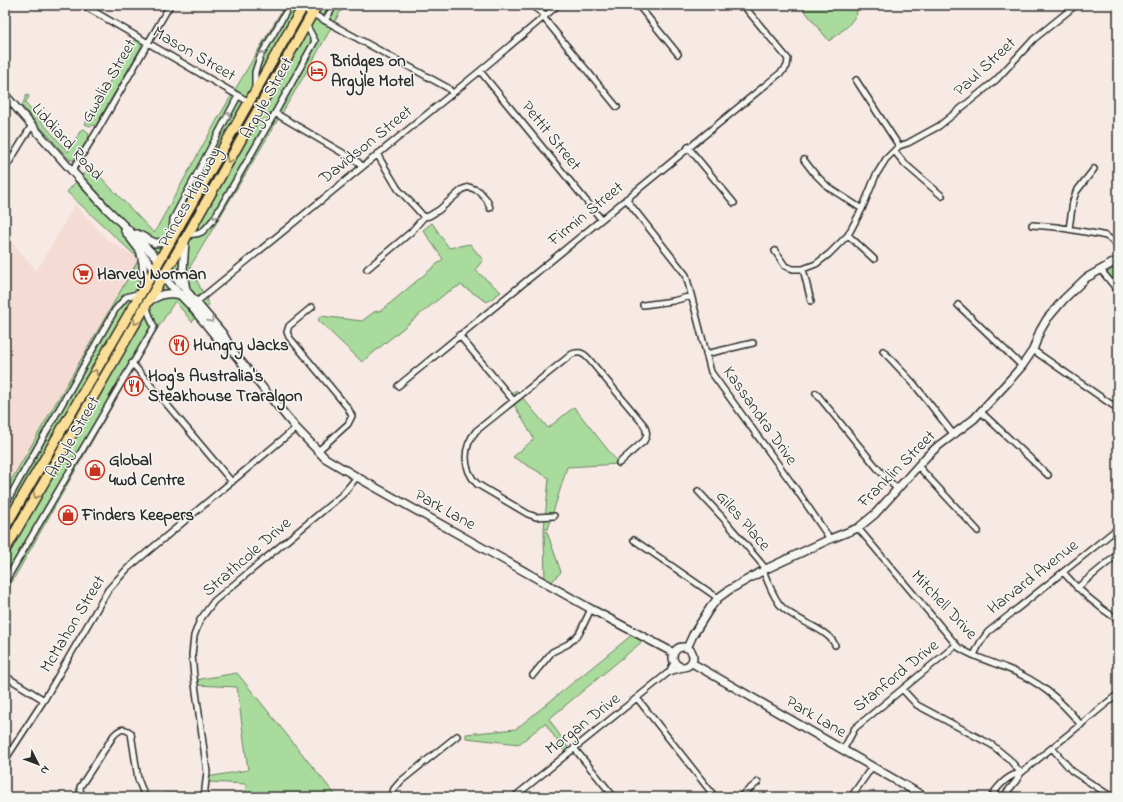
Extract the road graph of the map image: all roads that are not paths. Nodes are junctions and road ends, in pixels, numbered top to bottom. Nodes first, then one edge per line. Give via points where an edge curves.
1 (83, 5) edge
2 (170, 5) edge
3 (290, 5) edge
4 (317, 5) edge
5 (334, 5) edge
6 (531, 5) edge
7 (558, 5) edge
8 (638, 5) edge
9 (743, 5) edge
10 (1076, 5) edge
11 (303, 7) edge
12 (312, 14) junction
13 (544, 16) junction
14 (325, 21) junction
15 (306, 24) junction
16 (148, 43) junction
17 (678, 54) dead end
18 (480, 71) junction
19 (856, 80) dead end
20 (254, 92) junction
21 (452, 93) junction
22 (5, 95) edge
23 (238, 96) junction
24 (249, 102) junction
25 (617, 107) dead end
26 (275, 113) junction
27 (32, 125) junction
28 (899, 146) junction
29 (688, 148) junction
30 (895, 152) junction
31 (377, 154) junction
32 (804, 160) dead end
33 (362, 166) junction
34 (5, 169) edge
35 (1094, 169) dead end
36 (72, 171) junction
37 (942, 196) dead end
38 (626, 199) junction
39 (734, 203) dead end
40 (106, 208) junction
41 (490, 208) dead end
42 (862, 209) junction
43 (424, 218) junction
44 (601, 220) junction
45 (1032, 225) dead end
46 (128, 229) junction
47 (1069, 229) junction
48 (848, 235) junction
49 (187, 236) junction
50 (170, 240) junction
51 (1118, 247) edge
52 (140, 251) junction
53 (774, 251) dead end
54 (874, 259) dead end
55 (159, 260) junction
56 (1118, 260) edge
57 (154, 269) junction
58 (367, 269) dead end
59 (803, 269) junction
60 (1101, 270) junction
61 (165, 273) junction
62 (142, 290) junction
63 (1118, 291) edge
64 (184, 293) junction
65 (692, 296) junction
66 (811, 301) dead end
67 (147, 303) junction
68 (194, 304) junction
69 (643, 305) dead end
70 (958, 305) dead end
71 (312, 307) dead end
72 (459, 335) junction
73 (753, 343) dead end
74 (1033, 350) junction
75 (883, 351) dead end
76 (706, 354) junction
77 (132, 363) junction
78 (1022, 366) junction
79 (398, 386) dead end
80 (816, 394) dead end
81 (513, 400) junction
82 (1118, 409) edge
83 (980, 412) junction
84 (296, 428) junction
85 (954, 434) junction
86 (318, 451) junction
87 (619, 463) dead end
88 (918, 466) junction
89 (1048, 475) dead end
90 (357, 477) junction
91 (232, 482) junction
92 (897, 489) junction
93 (698, 491) dead end
94 (5, 505) edge
95 (554, 516) dead end
96 (5, 527) edge
97 (858, 528) junction
98 (1118, 528) edge
99 (978, 531) dead end
100 (634, 540) dead end
101 (830, 540) junction
102 (5, 550) edge
103 (1118, 554) edge
104 (765, 570) junction
105 (1063, 572) junction
106 (5, 582) edge
107 (1077, 588) junction
108 (718, 598) junction
109 (591, 609) junction
110 (1118, 620) edge
111 (835, 644) dead end
112 (956, 645) junction
113 (687, 648) junction
114 (674, 653) junction
115 (974, 656) junction
116 (674, 663) junction
117 (692, 663) junction
118 (683, 668) junction
119 (669, 672) junction
120 (533, 675) dead end
121 (5, 676) edge
122 (902, 690) junction
123 (1117, 696) edge
124 (637, 698) junction
125 (44, 700) junction
126 (1080, 725) junction
127 (457, 736) dead end
128 (574, 748) junction
129 (1052, 748) junction
130 (843, 750) junction
131 (5, 760) edge
132 (872, 767) junction
133 (1021, 773) junction
134 (758, 782) dead end
135 (81, 797) edge
136 (145, 797) edge
137 (167, 797) edge
138 (203, 797) edge
139 (391, 797) edge
140 (515, 797) edge
141 (614, 797) edge
142 (715, 797) edge
143 (740, 797) edge
144 (852, 797) edge
145 (926, 797) edge
146 (991, 797) edge
147 (1003, 797) edge
148 (1112, 797) edge

1 - 16 street, Mason Street
2 - 16 street, Gwalia Street
20 -> 3 street, Argyle Street via 255,72 260,57
4 - 12 highway, Princes Highway
5 - 14 street
6 - 13 street
7 - 13 street, Davidson Street
8 - 17 street
9 - 29 street, Firmin Street via 788,59 787,66
10 - 28 street, Paul Street via 1034,39 996,80 939,126
11 - 12 street
11 - 20 highway, Princes Highway
12 - 14 street
12 - 15 highway, Princes Highway
13 - 18 street, Davidson Street
13 - 25 street
14 - 21 street via 448,88
15 - 26 street, Argyle Street via 315,41
15 -> 49 highway, Princes Highway
16 - 23 street, Mason Street
16 - 36 street, Gwalia Street
18 - 21 street, Davidson Street
18 - 44 street, Pettit Street
19 - 28 street
20 - 24 highway, Princes Highway
21 - 31 street, Davidson Street
22 - 27 street, Liddiard Road
23 - 24 street, Mason Street
50 -> 23 street, Argyle Street via 173,218
24 - 50 highway, Princes Highway
26 - 33 street
26 -> 49 street, Argyle Street via 213,220 198,235
27 - 34 street
27 - 36 street, Liddiard Road
28 - 30 street
29 - 38 street, Firmin Street
29 - 39 street
30 - 37 street
30 - 42 street via 886,159 876,175
31 - 33 street, Davidson Street
31 - 43 street via 398,189
32 - 42 street via 828,187
33 - 68 street, Davidson Street
35 - 47 street via 1076,192
36 - 40 street, Liddiard Road
38 - 44 street, Firmin Street
38 - 65 street, Kassandra Drive via 686,275
40 - 46 street, Liddiard Road
40 - 52 street, Liddiard Road
41 - 43 street via 484,195 469,187 463,189 434,214
42 - 48 street
43 - 58 street
44 - 72 street, Firmin Street
45 - 47 street
46 - 50 street via 155,243
46 - 55 street, Liddiard Road
47 - 51 street via 1106,236
48 - 54 street
48 - 59 street via 816,264
49 - 61 highway, Princes Highway
49 - 64 street via 183,271
50 - 55 highway, Princes Highway
52 - 57 street, Liddiard Road
52 - 62 street via 143,263
53 - 59 street via 786,266
55 - 57 highway, Princes Highway
55 - 61 highway
56 - 60 street, Franklin Street
57 - 61 highway
57 - 62 highway, Princes Highway
59 - 66 street
60 - 63 street
60 - 74 street, Franklin Street via 1086,278 1064,299 1047,319
61 - 64 street, Park Lane
61 - 67 highway, Princes Highway
62 - 94 street, Argyle Street via 126,297 115,310
96 -> 62 highway, Princes Highway
64 - 67 street via 171,292 159,295
64 - 68 street, Park Lane
65 - 69 street
65 - 76 street, Kassandra Drive
67 - 77 street, Argyle Street via 154,327
67 -> 102 highway, Princes Highway
68 - 84 street, Park Lane via 218,339 233,352
70 - 78 street
71 - 86 street via 285,331 352,416 348,424
72 - 79 street, Firmin Street
72 - 81 street
73 - 76 street
74 - 78 street, Franklin Street
74 - 82 street
75 - 85 street via 914,384
76 - 101 street, Kassandra Drive via 711,372
77 - 91 street
77 - 106 street, Argyle Street
78 - 83 street, Franklin Street
80 - 92 street
81 - 87 street via 572,354 583,353 644,425 647,432 644,441
81 - 95 street via 476,430 470,438 466,448 470,478 528,514 536,517
83 - 85 street, Franklin Street
83 - 89 street
84 - 86 street, Park Lane
84 - 91 street, McMahon Street
85 - 88 street, Franklin Street
86 - 90 street, Park Lane
88 - 92 street, Franklin Street
88 - 99 street
90 - 109 street, Park Lane
90 - 138 street, Strathcole Drive via 342,495 214,601 200,620 194,636 192,655 207,772
91 - 125 street, McMahon Street via 118,578 108,590
92 - 97 street, Franklin Street via 875,514
93 - 104 street, Giles Place
97 - 101 street, Franklin Street
97 - 112 street, Mitchell Drive
98 - 105 street, Harvard Avenue
100 - 108 street
101 - 104 street, Franklin Street
103 - 107 street, Harvard Avenue
104 - 108 street, Franklin Street
104 - 111 street, Giles Place via 783,608 833,639
105 - 107 street
105 - 115 street, Harvard Avenue via 988,632
107 - 110 street
108 - 113 street, Franklin Street
109 - 114 street, Park Lane
109 - 120 street via 579,634 568,644 552,652
112 - 115 street, Mitchell Drive
112 - 122 street, Stanford Drive
113 - 114 street via 678,648
113 - 117 street via 692,653
114 - 116 street
115 - 126 street, Mitchell Drive via 1018,673 1049,692
116 - 118 street
116 - 119 street, Morgan Drive
117 - 118 street
117 - 130 street, Park Lane
118 - 119 street, Morgan Drive
119 - 124 street, Morgan Drive
121 - 125 street
122 - 130 street, Stanford Drive via 855,728
122 - 133 street via 917,705 992,745
123 - 126 street
124 - 128 street, Morgan Drive
124 - 142 street
125 - 131 street, McMahon Street
126 - 129 street
127 - 139 street via 401,781
128 - 140 street, Morgan Drive
128 - 141 street
129 - 133 street
129 - 148 street via 1072,771
130 - 132 street, Park Lane
132 - 144 street
132 - 145 street, Park Lane
133 - 146 street via 1002,782
133 - 147 street
134 - 143 street
135 - 136 street via 80,787 114,735 123,729 131,733 138,778
137 - 138 street

